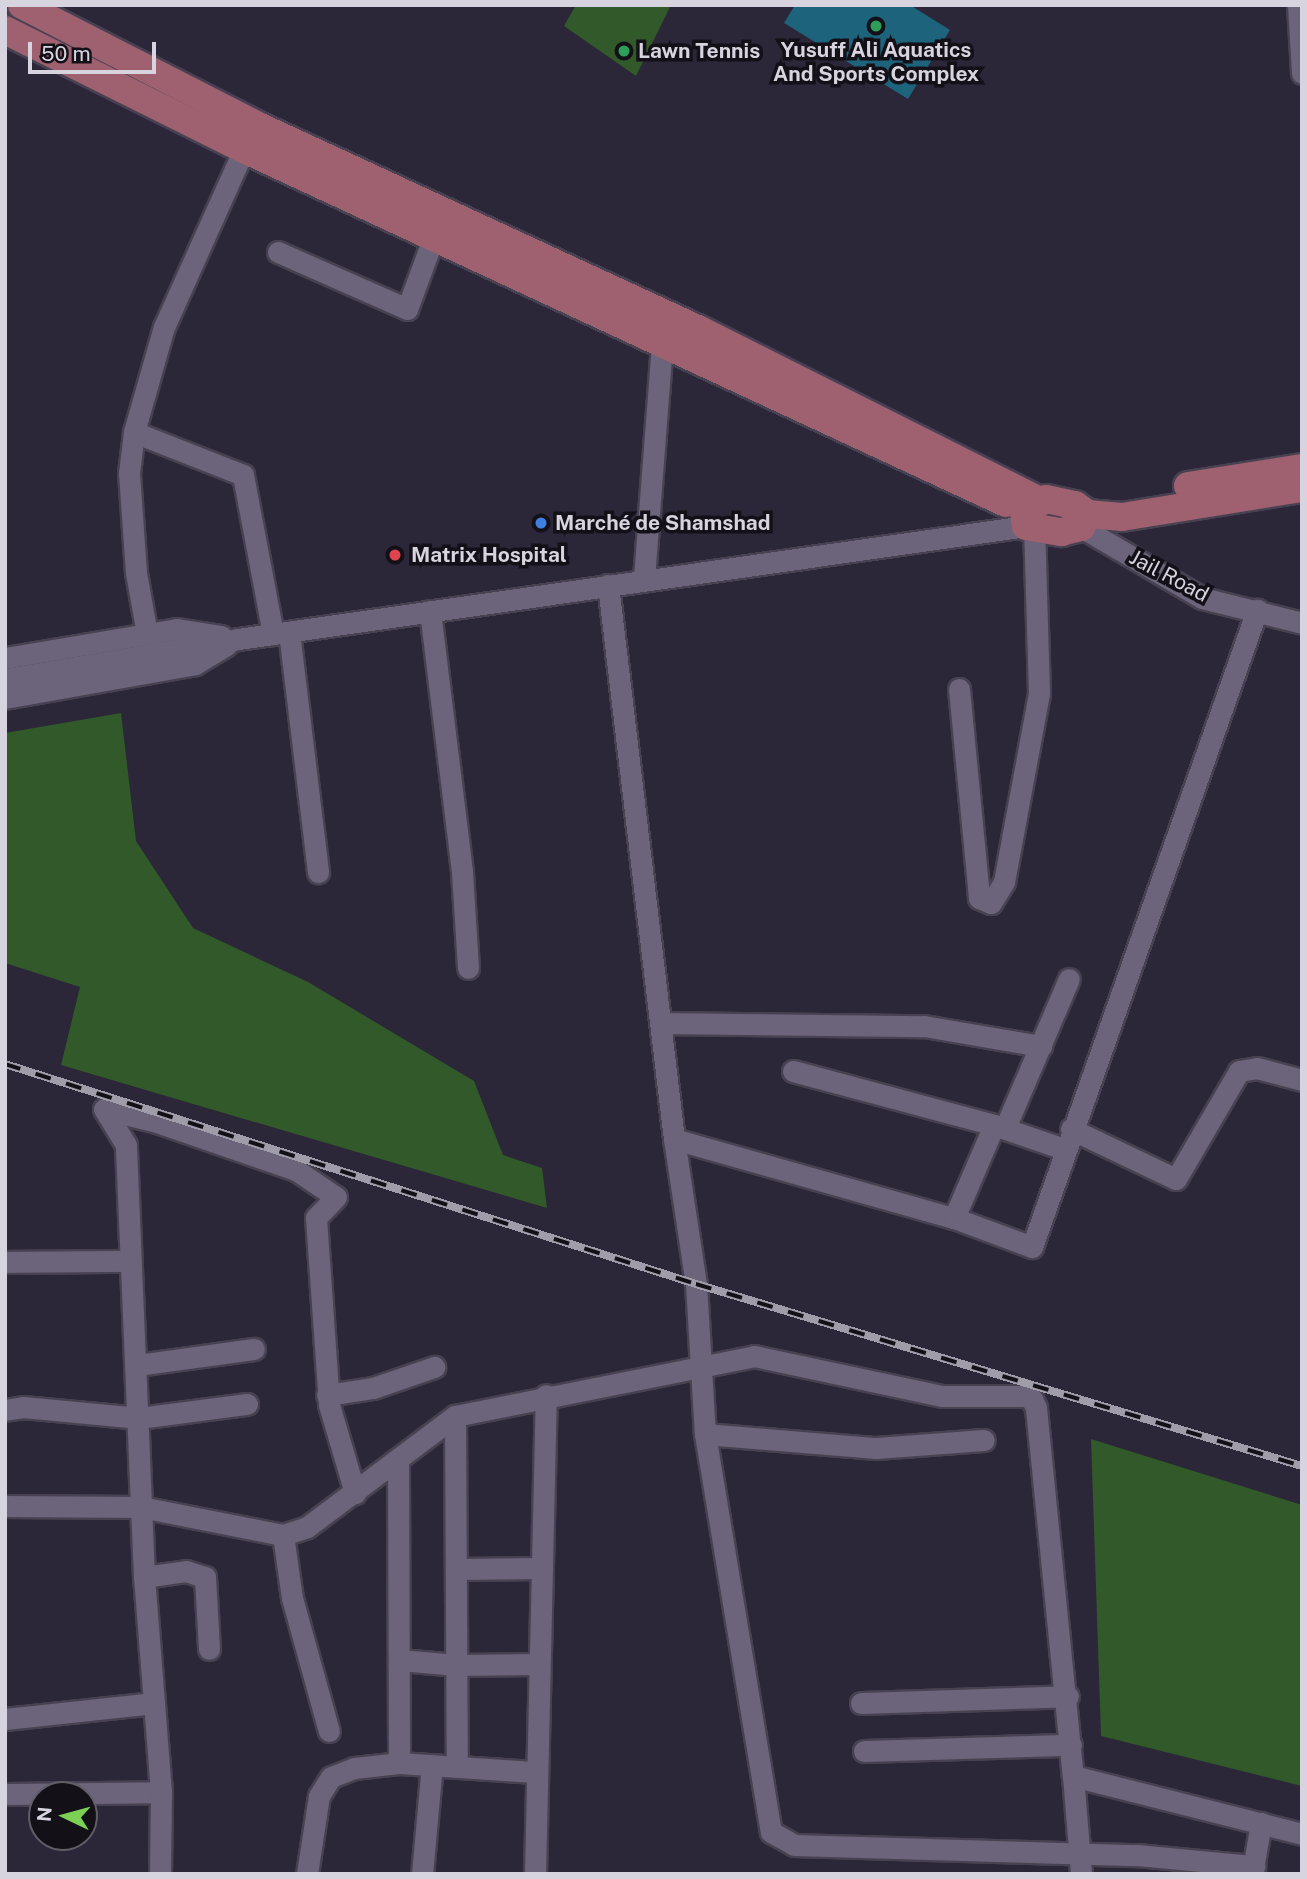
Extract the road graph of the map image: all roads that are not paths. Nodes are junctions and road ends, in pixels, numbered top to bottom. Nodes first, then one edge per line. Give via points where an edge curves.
1 (22, 5) edge
2 (1299, 16) edge
3 (5, 30) edge
4 (1302, 73) edge
5 (244, 149) junction
6 (434, 236) junction
7 (278, 252) dead end
8 (662, 342) junction
9 (134, 432) junction
10 (1302, 468) edge
11 (1302, 488) edge
12 (1081, 515) junction
13 (1031, 517) junction
14 (644, 578) junction
15 (608, 585) junction
16 (1257, 610) junction
17 (430, 611) junction
18 (1302, 624) edge
19 (281, 633) junction
20 (148, 634) junction
21 (238, 639) junction
22 (5, 658) edge
23 (5, 680) edge
24 (960, 690) dead end
25 (5, 698) edge
26 (318, 872) dead end
27 (468, 968) dead end
28 (1069, 979) dead end
29 (660, 1023) junction
30 (1041, 1046) junction
31 (793, 1070) dead end
32 (1302, 1080) edge
33 (1000, 1127) junction
34 (1071, 1129) junction
35 (674, 1139) junction
36 (1064, 1149) junction
37 (954, 1217) junction
38 (128, 1261) junction
39 (5, 1262) edge
40 (254, 1349) dead end
41 (138, 1365) junction
42 (434, 1367) dead end
43 (698, 1367) junction
44 (327, 1395) junction
45 (546, 1395) junction
46 (247, 1404) dead end
47 (5, 1410) edge
48 (455, 1416) junction
49 (139, 1418) junction
50 (705, 1434) junction
51 (984, 1440) dead end
52 (398, 1460) junction
53 (355, 1493) junction
54 (5, 1506) edge
55 (141, 1507) junction
56 (283, 1535) junction
57 (542, 1568) junction
58 (458, 1569) junction
59 (144, 1577) junction
60 (209, 1649) dead end
61 (399, 1660) junction
62 (538, 1664) junction
63 (458, 1665) junction
64 (1068, 1696) junction
65 (154, 1703) junction
66 (861, 1703) dead end
67 (5, 1719) edge
68 (329, 1731) dead end
69 (1071, 1745) junction
70 (864, 1751) dead end
71 (399, 1763) junction
72 (432, 1765) junction
73 (457, 1767) junction
74 (534, 1772) junction
75 (1073, 1776) junction
76 (161, 1792) junction
77 (8, 1794) dead end
78 (1261, 1823) junction
79 (1302, 1834) edge
80 (1080, 1864) edge
81 (1253, 1870) edge
82 (160, 1874) edge
83 (307, 1874) edge
84 (422, 1874) edge
85 (535, 1874) edge

1 - 13 main road via 256,125 699,330
2 - 4 street
3 - 5 main road
5 - 6 main road
5 - 9 street via 164,327
6 - 7 street via 407,309
6 - 8 main road
8 - 13 main road
8 - 14 street
9 - 19 street via 243,475
9 - 20 street via 129,473 135,561
10 - 12 main road
11 - 12 main road via 1122,517
12 - 13 main road via 1061,532
12 - 16 street, Jail Road via 1202,597
13 - 14 street
13 - 24 street via 1040,693 1004,882 991,903 979,898
14 - 15 street
15 - 17 street
15 - 29 street
16 - 18 street, Jail Road
16 - 34 street via 1180,836
17 - 19 street
17 - 27 street via 462,872
19 - 21 street
19 - 26 street
20 - 21 street via 177,629
20 - 22 street
21 - 23 street
21 - 25 street via 195,664
28 - 30 street
29 - 30 street via 924,1026
29 - 35 street
30 - 33 street
31 - 33 street
32 - 34 street via 1257,1068 1239,1071 1176,1179
33 - 36 street
33 - 37 street
34 - 36 street
35 - 37 street
35 - 43 street via 696,1284
36 - 37 street via 1032,1247
38 - 39 street
38 - 41 street
38 - 44 street via 126,1145 104,1109 157,1122 306,1177 336,1197 316,1218
40 - 41 street
41 - 49 street
42 - 44 street via 373,1388
43 - 45 street
43 - 50 street
43 - 64 street via 754,1356 942,1396 1032,1399
44 - 53 street
45 - 48 street
45 - 57 street
46 - 49 street
47 - 49 street via 23,1406
48 - 52 street
48 - 58 street
49 - 55 street
50 - 51 street via 876,1448
50 - 80 street via 771,1832 794,1845
52 - 53 street
52 - 61 street
53 - 56 street via 307,1527
54 - 55 street
55 - 56 street
55 - 59 street
56 - 68 street via 292,1598
57 - 58 street
57 - 62 street
58 - 63 street
59 - 60 street via 186,1572 205,1577
59 - 65 street
61 - 63 street
61 - 71 street
62 - 63 street
62 - 74 street
63 - 73 street
64 - 66 street
64 - 69 street
65 - 67 street
65 - 76 street
69 - 70 street
69 - 75 street
71 - 72 street
71 - 83 street via 354,1768 331,1777 319,1796
72 - 73 street
72 - 84 street
73 - 74 street
74 - 85 street
75 - 78 street
75 - 80 street
76 - 77 street
76 - 82 street
78 - 79 street
78 - 81 street
80 - 81 street

